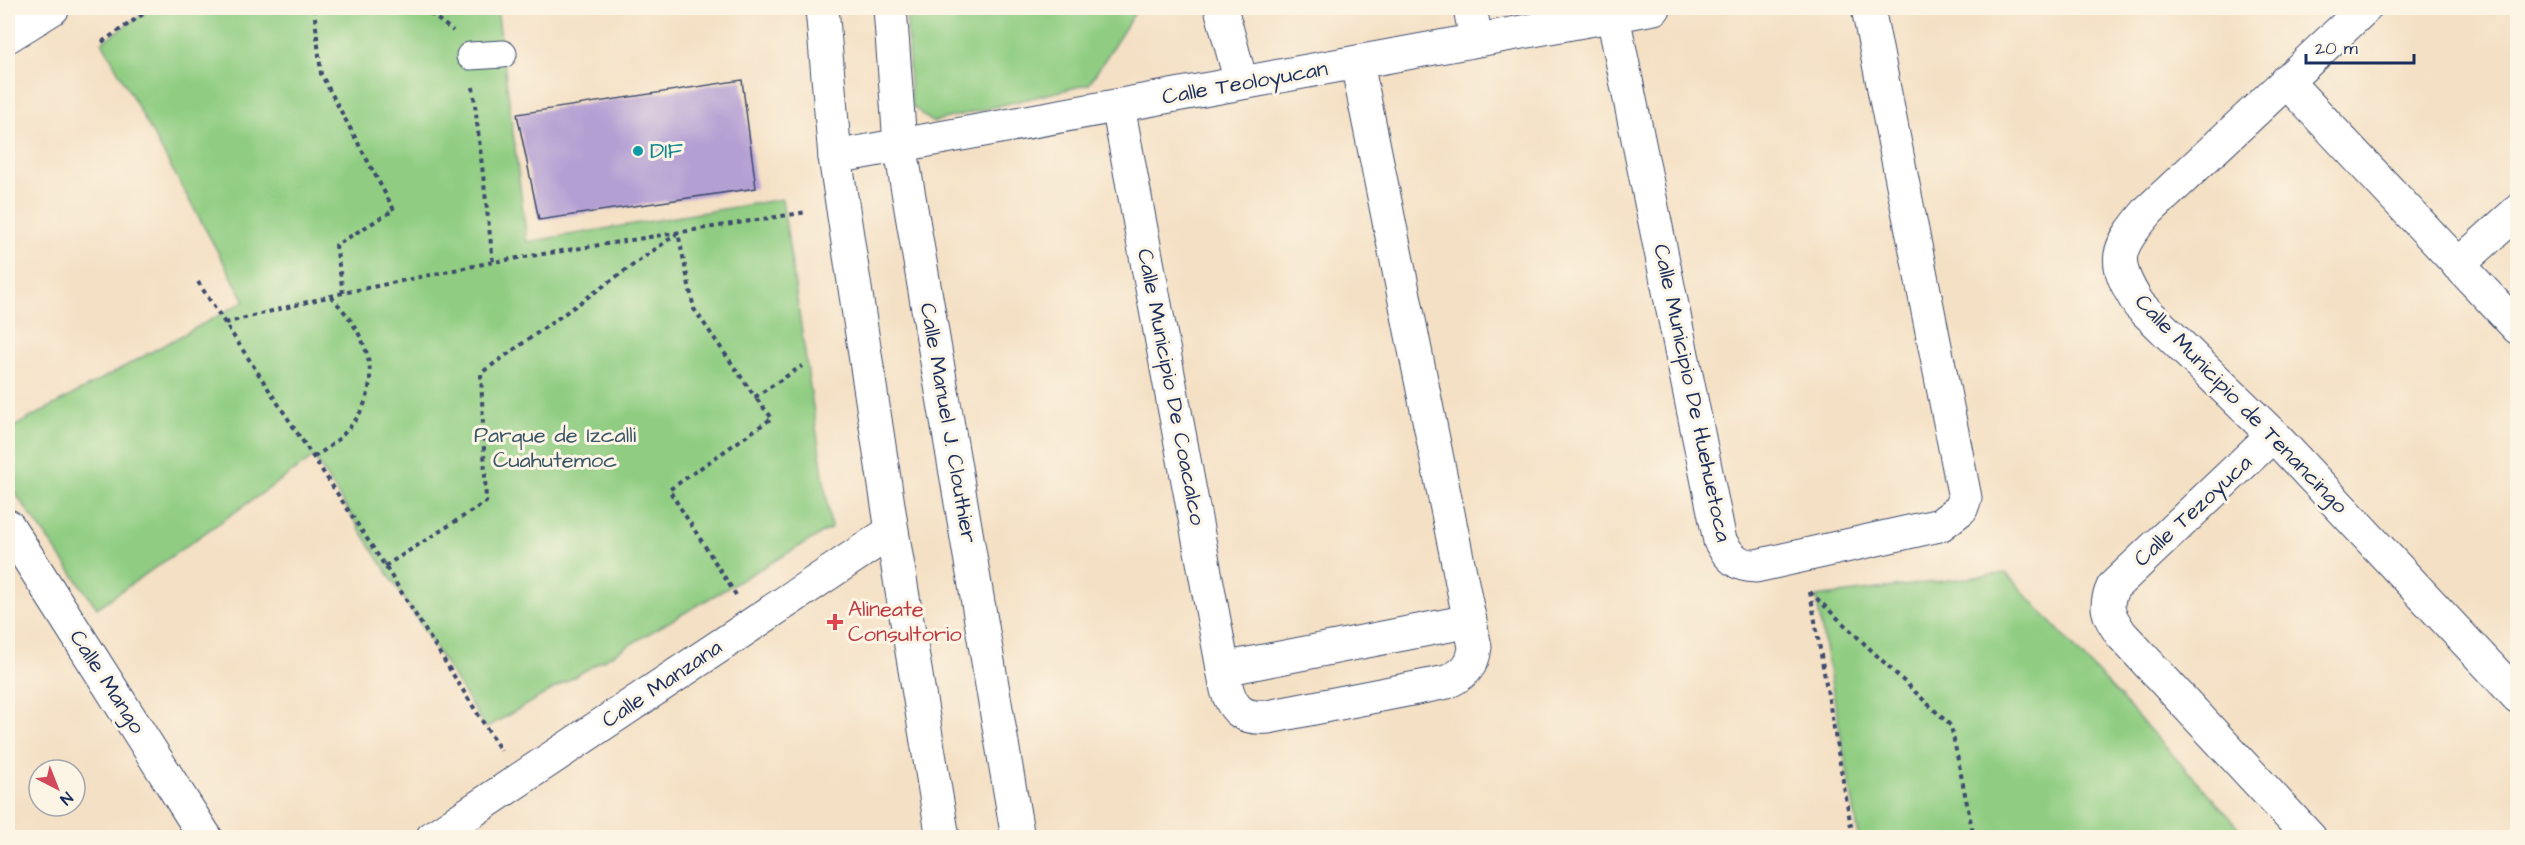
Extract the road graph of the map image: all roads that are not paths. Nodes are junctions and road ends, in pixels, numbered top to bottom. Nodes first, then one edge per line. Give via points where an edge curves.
1 (53, 8) edge
2 (822, 8) edge
3 (890, 8) edge
4 (1221, 8) edge
5 (1654, 8) edge
6 (1868, 8) edge
7 (2365, 8) edge
8 (1613, 16) junction
9 (1473, 23) edge
10 (8, 36) edge
11 (503, 54) dead end
12 (470, 56) road end
13 (1357, 63) junction
14 (2286, 81) junction
15 (1240, 82) junction
16 (1118, 106) junction
17 (900, 144) junction
18 (835, 158) junction
19 (2517, 211) edge
20 (2458, 265) junction
21 (2517, 328) edge
22 (2273, 435) junction
23 (8, 526) edge
24 (892, 531) junction
25 (1470, 621) junction
26 (1223, 669) junction
27 (2517, 697) edge
28 (938, 835) edge
29 (206, 837) edge
30 (432, 837) edge
31 (1018, 837) edge
32 (2310, 837) edge

1 - 10 street
2 - 18 street
3 - 17 street, Calle Manuel J. Clouthier
4 - 15 street
5 - 8 street, Calle Teoloyucan
6 - 8 street, Calle Municipio De Huehuetoca via 1965,498 1960,509 1940,525 1756,566 1744,566 1728,554 1720,541
7 - 14 street, Calle Municipio de Tenancingo
8 - 9 street, Calle Teoloyucan
9 - 13 street, Calle Teoloyucan
11 - 12 street
13 - 15 street, Calle Teoloyucan
13 - 25 street, Calle Municipio De Coacalco
14 - 20 street
14 - 22 street, Calle Municipio de Tenancingo via 2149,210 2127,235 2119,256 2124,281 2139,305
15 - 16 street, Calle Teoloyucan
16 - 17 street, Calle Teoloyucan
16 - 26 street, Calle Municipio De Coacalco
17 - 18 street, Calle Teoloyucan
17 - 31 street, Calle Manuel J. Clouthier
18 - 24 street
19 - 20 street
20 - 21 street
22 - 27 street, Calle Municipio de Tenancingo
22 - 32 street, Calle Tezoyuca via 2113,587 2106,601 2109,615 2121,634
23 - 29 street, Calle Mango
24 - 28 street
24 - 30 street, Calle Manzana
25 - 26 street
25 - 26 street, Calle Municipio De Coacalco via 1474,659 1467,670 1454,678 1268,717 1240,714 1231,703

